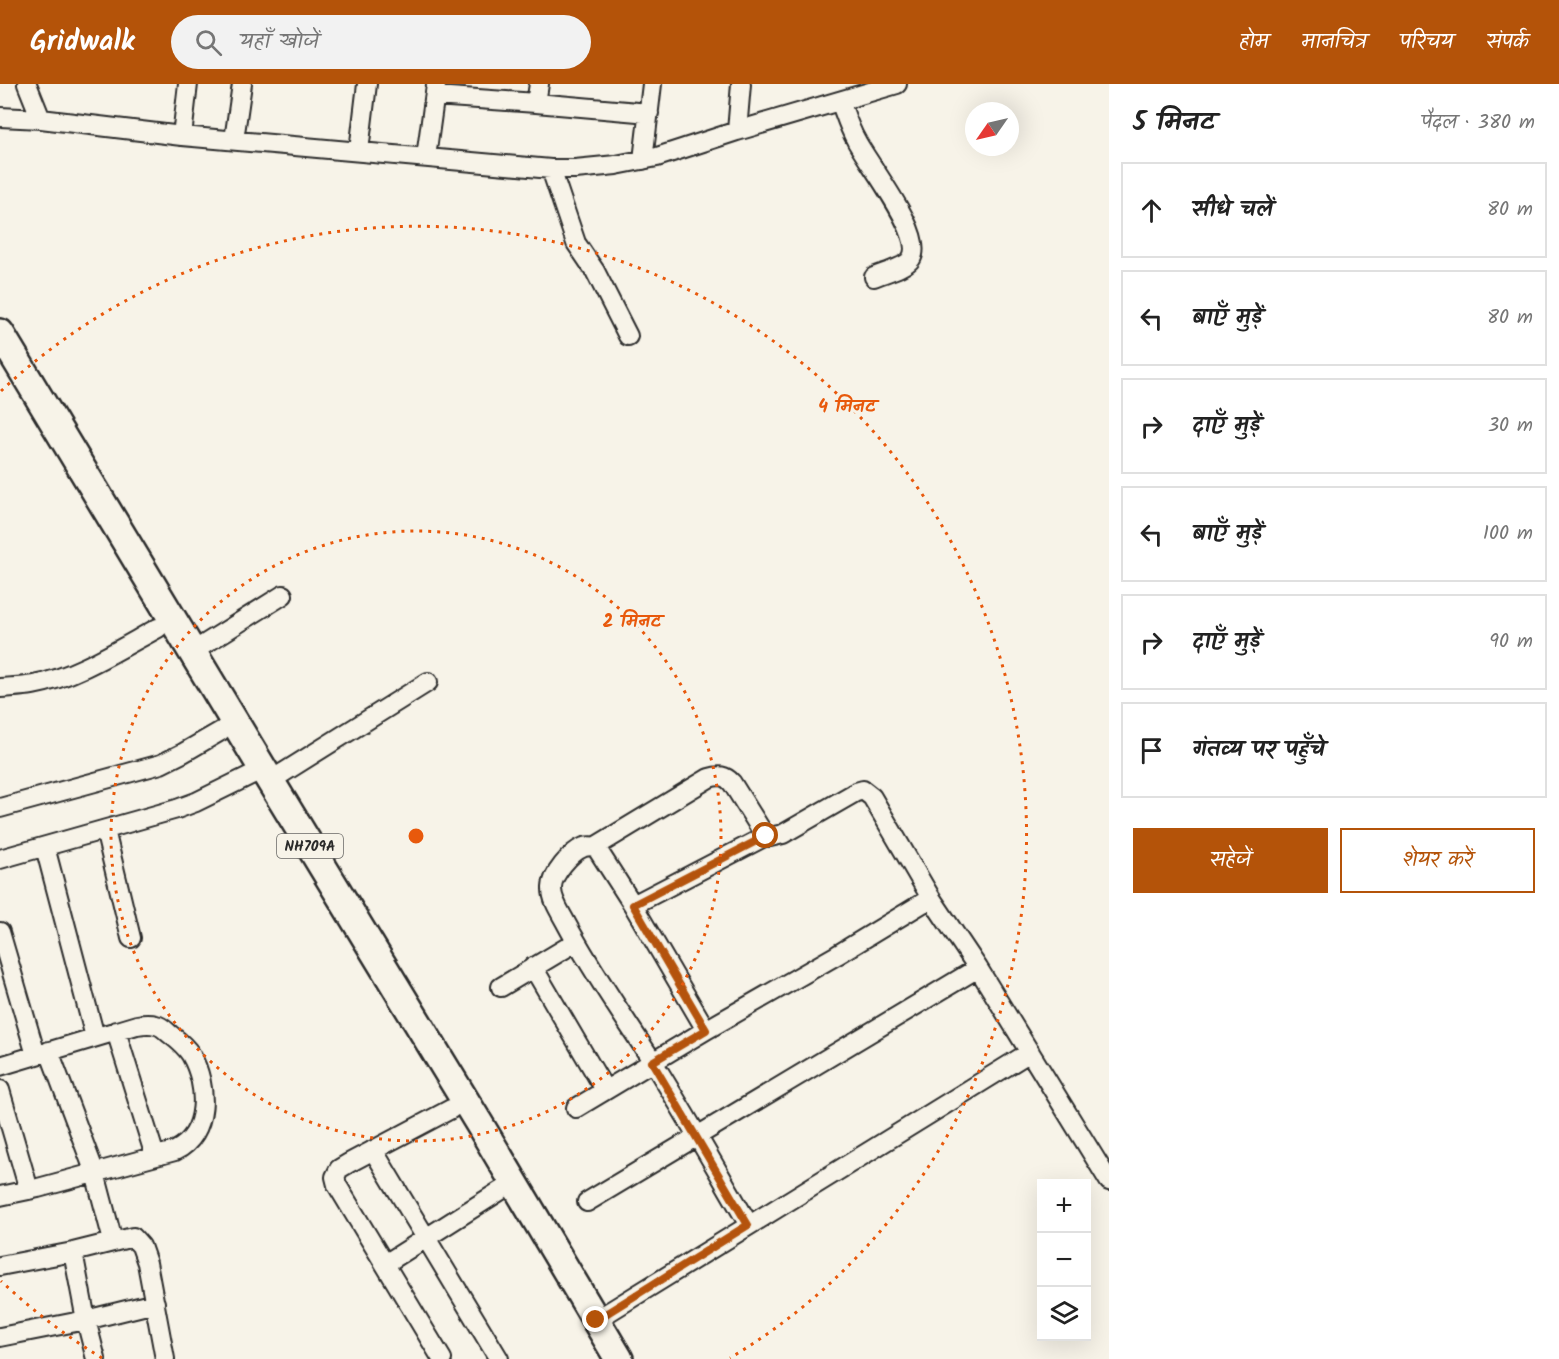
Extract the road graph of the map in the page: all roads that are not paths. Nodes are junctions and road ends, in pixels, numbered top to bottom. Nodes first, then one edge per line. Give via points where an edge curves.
1 (27, 84) edge
2 (188, 84) edge
3 (242, 84) edge
4 (367, 84) edge
5 (539, 84) edge
6 (652, 84) edge
7 (741, 84) edge
8 (897, 84) edge
9 (435, 90) edge
10 (840, 101) junction
11 (536, 103) junction
12 (649, 113) junction
13 (0, 117) edge
14 (41, 119) junction
15 (737, 131) junction
16 (183, 136) junction
17 (234, 140) junction
18 (359, 151) junction
19 (426, 157) junction
20 (643, 160) junction
21 (551, 169) junction
22 (874, 277) dead end
23 (0, 333) edge
24 (628, 336) dead end
25 (0, 366) edge
26 (283, 595) dead end
27 (158, 628) junction
28 (192, 652) junction
29 (428, 682) dead end
30 (0, 688) edge
31 (220, 731) junction
32 (260, 775) junction
33 (0, 808) edge
34 (105, 830) junction
35 (766, 836) junction
36 (45, 847) junction
37 (597, 847) junction
38 (0, 859) edge
39 (931, 898) junction
40 (633, 905) junction
41 (0, 932) edge
42 (131, 938) dead end
43 (576, 942) junction
44 (532, 967) junction
45 (978, 968) junction
46 (501, 987) dead end
47 (706, 1030) junction
48 (116, 1031) junction
49 (95, 1037) junction
50 (1030, 1052) junction
51 (42, 1053) junction
52 (652, 1062) junction
53 (0, 1066) edge
54 (0, 1090) edge
55 (604, 1090) junction
56 (576, 1108) dead end
57 (451, 1109) junction
58 (697, 1136) junction
59 (373, 1150) junction
60 (155, 1156) junction
61 (95, 1173) junction
62 (1109, 1181) edge
63 (29, 1190) junction
64 (500, 1191) junction
65 (0, 1196) edge
66 (587, 1202) dead end
67 (748, 1225) junction
68 (427, 1238) junction
69 (113, 1241) junction
70 (73, 1252) junction
71 (385, 1264) junction
72 (0, 1266) edge
73 (155, 1303) junction
74 (86, 1320) junction
75 (596, 1320) junction
76 (0, 1337) edge
77 (96, 1359) edge
78 (165, 1359) edge
79 (442, 1359) edge
80 (499, 1359) edge
81 (600, 1359) edge
82 (620, 1359) edge

1 - 14 street
2 - 16 street
3 - 17 street
4 - 18 street
5 - 11 street
6 - 12 street
7 - 15 street
8 - 10 street
9 - 11 street
9 - 19 street
10 - 15 street
10 - 22 street via 855,139 899,208 913,240 914,253 909,262
11 - 12 street
12 - 20 street
13 - 14 street
14 - 16 street
15 - 20 street
16 - 17 street
17 - 18 street
18 - 19 street
19 - 21 street
20 - 21 street
21 - 24 street via 576,243
23 - 28 highway, NH709A
25 - 27 highway, NH709A
26 - 28 street
27 - 30 street via 56,679
27 - 31 highway, NH709A
28 - 32 highway, NH709A
29 - 32 street
31 - 32 highway, NH709A
31 - 33 street via 160,764
32 - 34 street via 177,809
32 - 57 highway, NH709A
32 - 75 highway, NH709A via 462,1095
34 - 36 street
34 - 42 street
35 - 37 street via 732,783 717,776
35 - 39 street via 788,831 863,790 872,797
35 - 40 street
36 - 38 street
36 - 49 street
37 - 40 street
37 - 43 street via 587,846 573,854 552,884 555,901
39 - 45 street
39 - 47 street
40 - 47 street
41 - 51 street
43 - 44 street
43 - 52 street
44 - 46 street
44 - 55 street
45 - 50 street
45 - 58 street
47 - 52 street
48 - 49 street
48 - 60 street
48 - 60 street via 147,1023 160,1026 184,1046 196,1066 203,1100 198,1126 187,1144
49 - 51 street
50 - 62 street
50 - 67 street
51 - 53 street
51 - 61 street
52 - 55 street
52 - 58 street
54 - 63 street
55 - 56 street
57 - 59 street
57 - 64 highway, NH709A
58 - 66 street
58 - 67 street
59 - 68 street
59 - 71 street via 339,1169 335,1177
60 - 61 street
61 - 63 street
61 - 69 street
63 - 65 street
64 - 68 street
64 - 81 highway, NH709A
67 - 75 street
68 - 71 street
68 - 80 street
69 - 70 street
69 - 73 street via 131,1237 139,1242
70 - 72 street
70 - 74 street
71 - 79 street
73 - 74 street
73 - 78 street
74 - 76 street
74 - 77 street
75 - 82 highway, NH709A

